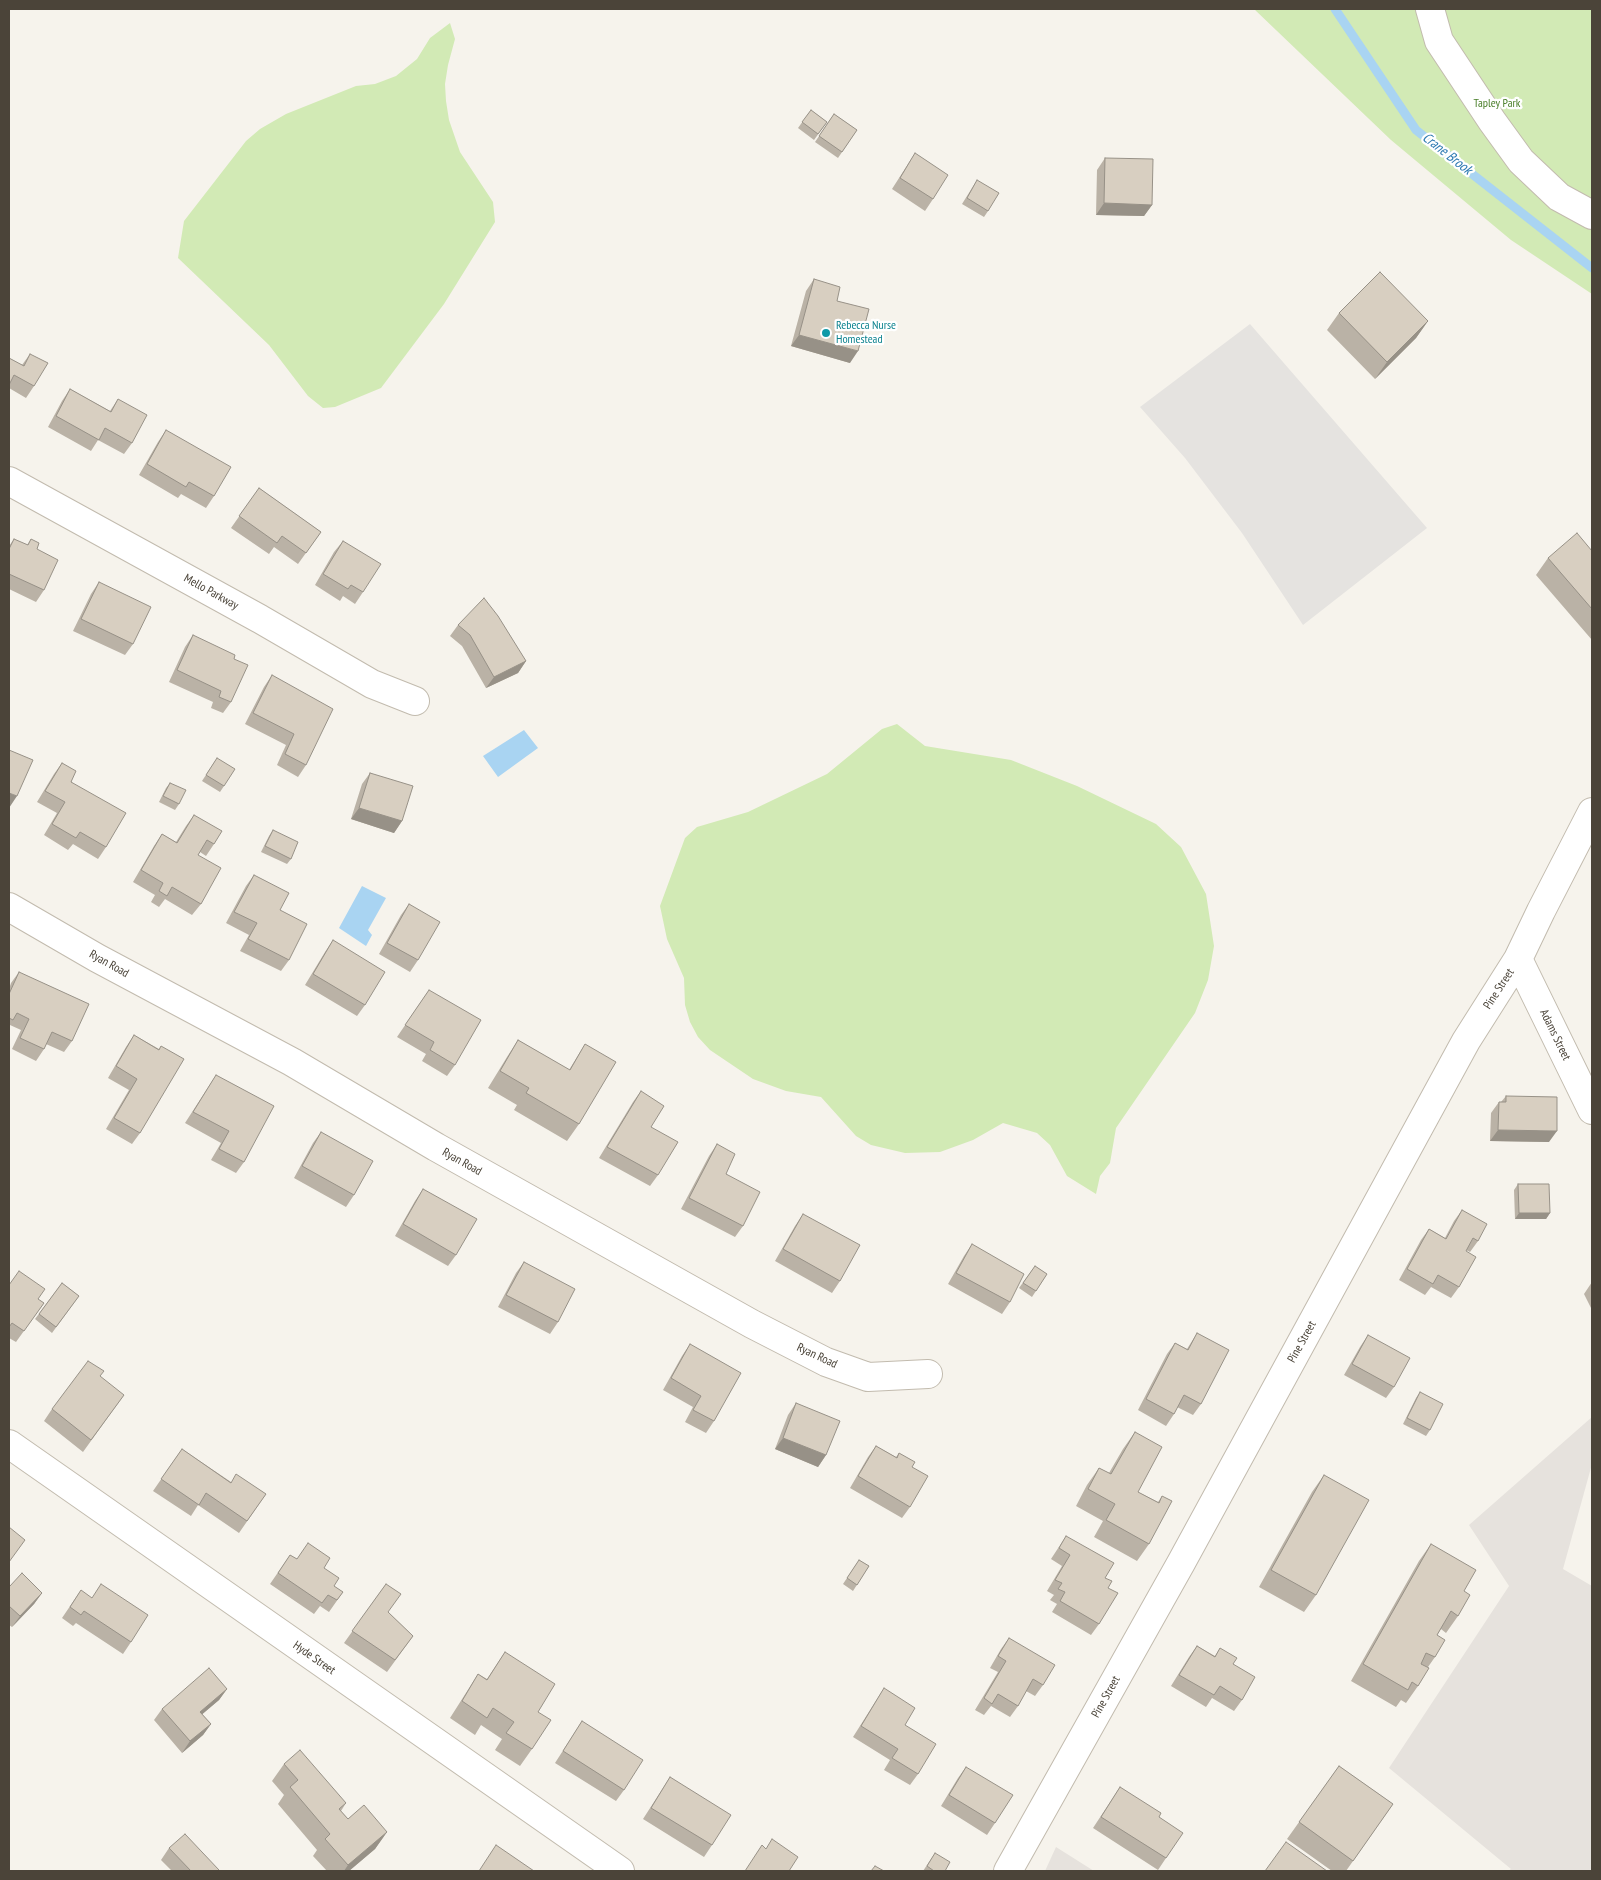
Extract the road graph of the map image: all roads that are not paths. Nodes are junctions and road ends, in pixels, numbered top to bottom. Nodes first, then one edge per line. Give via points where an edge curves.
1 (1430, 9) edge
2 (1592, 215) edge
3 (9, 481) edge
4 (415, 701) dead end
5 (1592, 812) edge
6 (9, 907) edge
7 (1518, 959) junction
8 (1592, 1110) edge
9 (928, 1374) dead end
10 (9, 1444) edge
11 (620, 1871) edge
12 (1008, 1871) edge

1 - 2 street via 1439,41 1521,160 1559,197
3 - 4 street, Mello Parkway via 372,684
5 - 7 street, Pine Street
6 - 9 street, Ryan Road via 818,1358 868,1377
7 - 8 street, Adams Street
7 - 12 street, Pine Street via 1466,1041 1177,1570
10 - 11 street, Hyde Street

